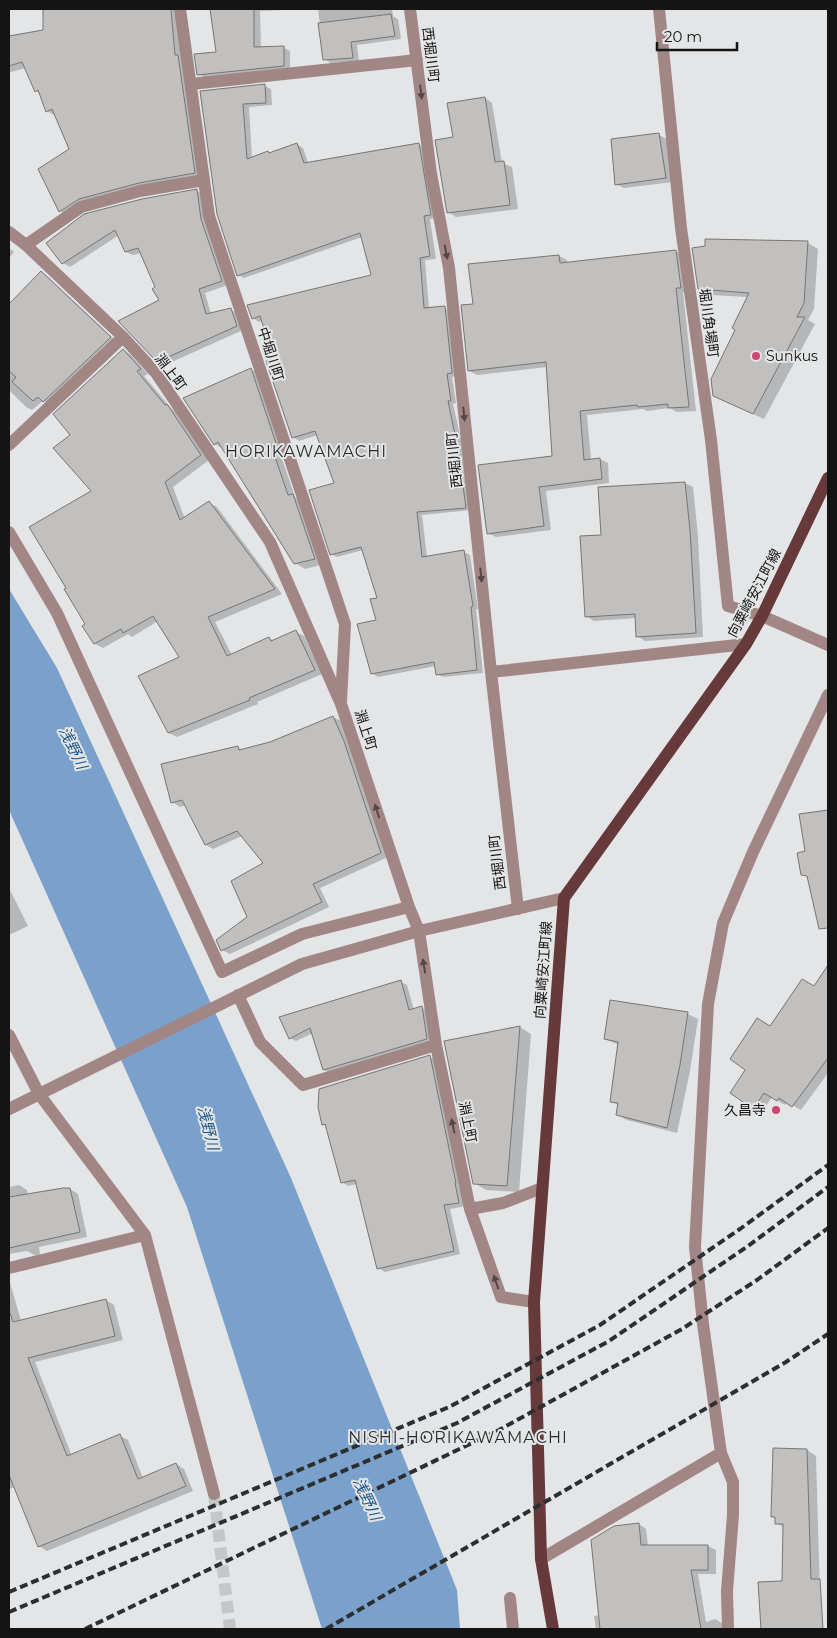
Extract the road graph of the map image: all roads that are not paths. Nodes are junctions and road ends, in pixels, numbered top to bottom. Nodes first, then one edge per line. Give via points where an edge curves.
1 (180, 9) edge
2 (410, 9) edge
3 (659, 9) edge
4 (417, 60) junction
5 (191, 84) junction
6 (204, 180) junction
7 (9, 232) edge
8 (26, 245) junction
9 (123, 336) junction
10 (9, 445) edge
11 (828, 478) edge
12 (9, 532) edge
13 (762, 616) junction
14 (746, 644) junction
15 (828, 645) edge
16 (491, 672) junction
17 (828, 695) edge
18 (341, 704) junction
19 (564, 898) junction
20 (409, 907) junction
21 (518, 909) junction
22 (419, 930) junction
23 (238, 995) junction
24 (9, 1035) edge
25 (436, 1045) junction
26 (13, 1053) edge
27 (39, 1094) junction
28 (9, 1109) edge
29 (542, 1188) junction
30 (470, 1209) junction
31 (144, 1235) junction
32 (9, 1268) edge
33 (534, 1302) junction
34 (721, 1452) junction
35 (214, 1494) tunnel mouth
36 (541, 1559) junction
37 (510, 1598) dead end
38 (513, 1629) edge
39 (553, 1629) edge
40 (728, 1629) edge

1 - 5 street, 中堀川町
2 - 4 street, 西堀川町
3 - 13 street, 堀川角場町 via 681,228 711,440 728,606
4 - 5 street
4 -> 16 street, 西堀川町 via 431,174 449,268
5 - 6 street, 中堀川町
6 - 8 street via 140,191 81,207
6 - 18 street, 中堀川町 via 209,216 345,624
7 - 8 street, 淵上町
8 - 9 street, 淵上町
9 - 10 street
9 - 18 street, 淵上町 via 156,373 270,542
11 - 13 main road, 向粟崎安江町線
12 - 20 street via 57,613 222,972 302,934
13 - 14 main road, 向粟崎安江町線
13 - 15 street
14 - 16 street
14 - 19 main road, 向粟崎安江町線
16 - 21 street, 西堀川町
17 - 34 street via 723,923 708,1004 695,1247
20 -> 18 street, 淵上町
19 - 21 street
19 - 29 main road, 向粟崎安江町線
20 - 22 street, 淵上町
21 - 22 street
22 - 23 street via 302,964
25 -> 22 street, 淵上町
23 - 25 street via 260,1042 303,1085
23 - 27 street
24 - 26 street
30 -> 25 street, 淵上町
26 - 27 street
27 - 28 street
27 - 31 street
29 - 30 street via 502,1203
29 - 33 main road, 向粟崎安江町線
33 -> 30 street, 淵上町 via 501,1297
31 - 32 street
31 - 35 street
33 - 36 main road, 向粟崎安江町線
34 - 36 street
34 - 40 street via 733,1482
36 - 39 main road, 向粟崎安江町線
37 - 38 street

